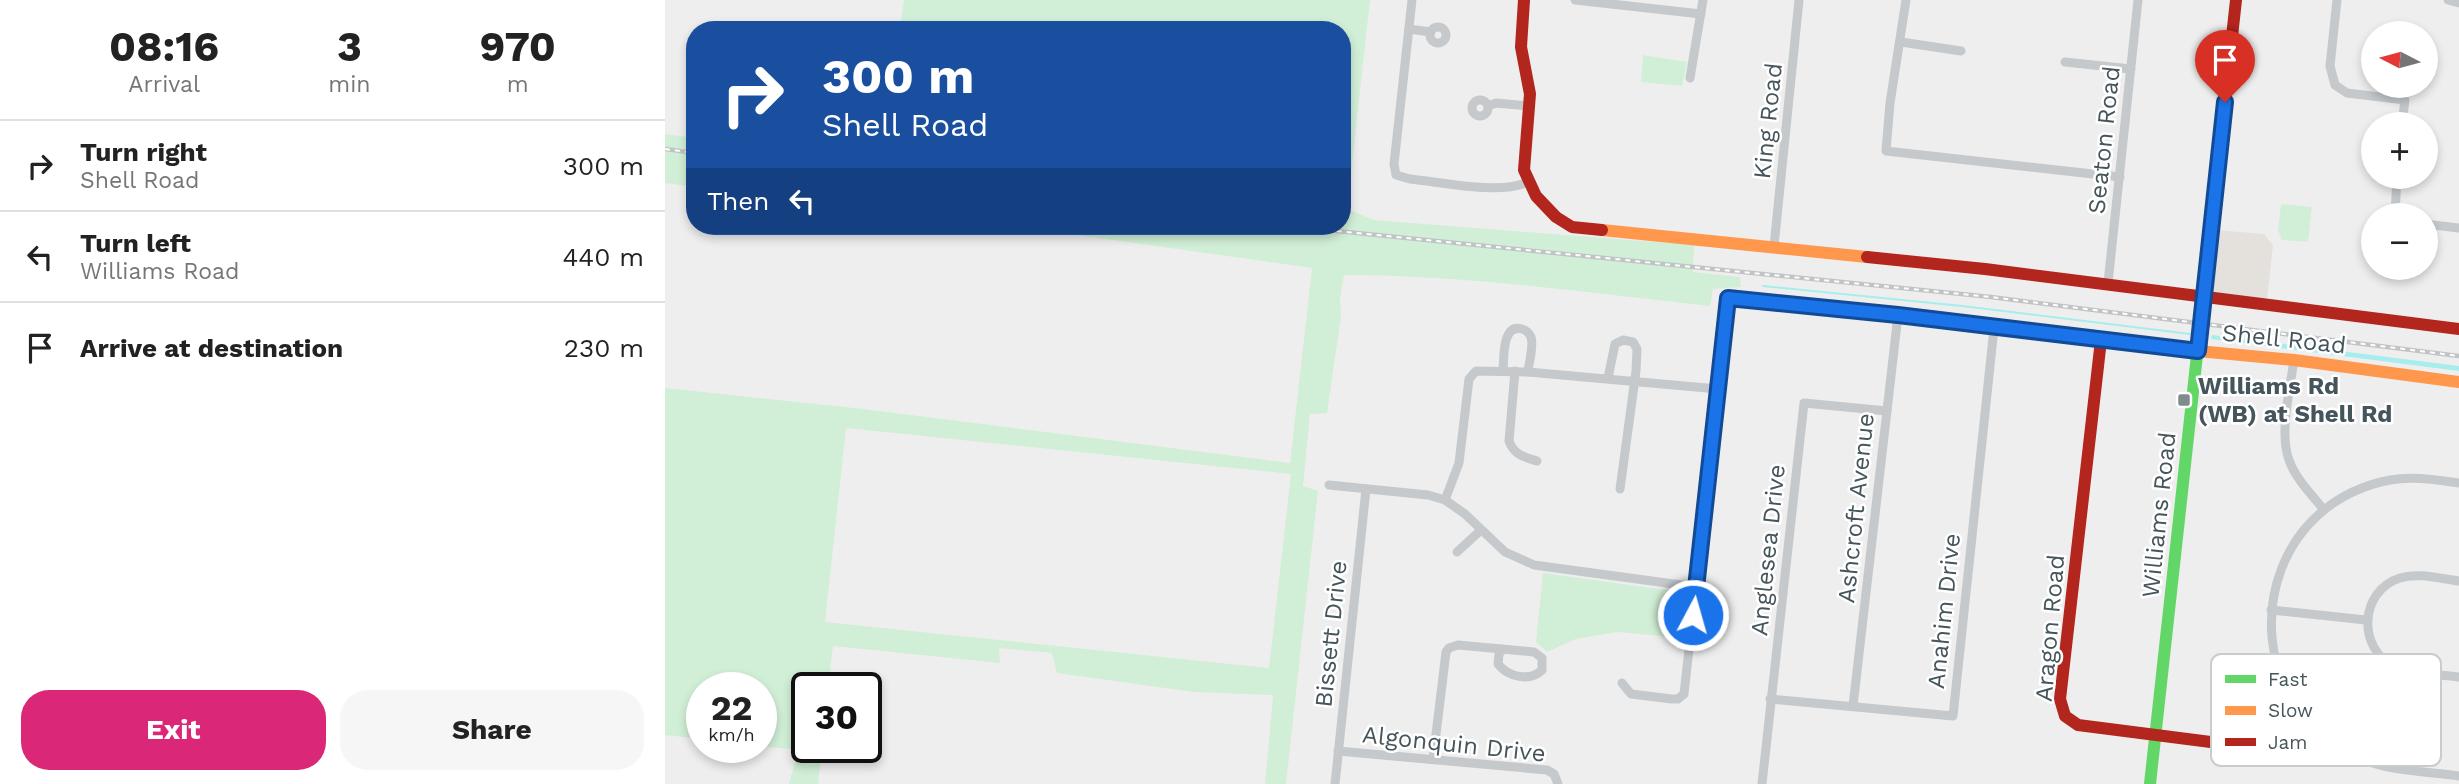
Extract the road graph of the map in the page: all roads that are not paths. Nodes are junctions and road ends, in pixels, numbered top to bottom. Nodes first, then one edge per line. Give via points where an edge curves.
1 (1412, 0) edge
2 (1524, 0) edge
3 (1575, 0) edge
4 (1703, 0) edge
5 (1799, 0) edge
6 (1906, 0) edge
7 (2138, 0) edge
8 (2236, 0) edge
9 (2337, 0) edge
10 (2448, 0) edge
11 (2459, 4) edge
12 (1701, 14) junction
13 (1409, 29) junction
14 (1431, 32) dead end
15 (1901, 43) junction
16 (1961, 51) dead end
17 (2065, 62) dead end
18 (2131, 69) junction
19 (1691, 78) dead end
20 (1488, 106) dead end
21 (1529, 106) junction
22 (2404, 112) edge
23 (2120, 177) junction
24 (1528, 182) junction
25 (2438, 226) edge
26 (2459, 228) edge
27 (1774, 247) junction
28 (2108, 283) junction
29 (2204, 296) junction
30 (1898, 315) junction
31 (1994, 328) junction
32 (2459, 329) edge
33 (2101, 340) junction
34 (2198, 351) junction
35 (2294, 360) junction
36 (1503, 370) junction
37 (1515, 371) junction
38 (1528, 372) junction
39 (1608, 378) junction
40 (1634, 380) junction
41 (2459, 382) edge
42 (1718, 389) junction
43 (1887, 411) junction
44 (1537, 461) dead end
45 (2459, 483) edge
46 (1329, 485) dead end
47 (1366, 489) junction
48 (1620, 489) dead end
49 (1445, 500) junction
50 (2324, 510) junction
51 (1481, 530) junction
52 (1457, 552) dead end
53 (2459, 581) edge
54 (1696, 587) junction
55 (2271, 610) junction
56 (2366, 620) junction
57 (1503, 649) junction
58 (2274, 654) edge
59 (2379, 654) edge
60 (2441, 674) edge
61 (2459, 677) edge
62 (1622, 683) dead end
63 (1770, 699) junction
64 (1853, 706) junction
65 (2156, 735) junction
66 (2211, 742) edge
67 (1338, 751) junction
68 (1433, 759) junction
69 (2395, 766) edge
70 (2459, 776) edge
71 (1335, 784) edge
72 (1558, 784) edge
73 (1762, 784) edge
74 (2150, 784) edge

1 - 13 street
2 - 21 street via 1521,47
3 - 12 street
4 - 12 street
5 - 27 street, King Road
6 - 15 street
7 - 18 street, Seaton Road
8 - 29 street, Williams Road
9 - 22 street via 2330,66 2335,85 2347,93 2405,100
10 - 11 street
12 - 19 street
13 - 14 street
13 - 24 street via 1396,175 1497,188
15 - 16 street
15 - 23 street via 1886,150
17 - 18 street
18 - 23 street, Seaton Road
20 - 21 street
21 - 24 street via 1524,163
23 - 28 street, Seaton Road
24 - 27 street, Shell Road via 1550,212 1571,226
25 - 26 street
27 - 28 street, Shell Road
28 - 29 street, Shell Road
29 - 32 street, Shell Road
29 - 34 street, Williams Road
30 - 31 street, Shell Road
30 - 42 street, Shell Road via 1728,298
30 - 43 street, Ashcroft Avenue
31 - 33 street, Shell Road
31 - 64 street, Anahim Drive via 1952,716
33 - 34 street, Shell Road
33 - 65 street, Aragon Road via 2060,699 2065,716 2078,725
34 - 35 street, Shell Road
34 - 65 street, Williams Road
35 - 41 street, Shell Road
35 - 50 street via 2285,446 2297,475
36 - 37 street
36 - 38 street via 1507,337 1518,329 1531,337
36 - 49 street via 1481,369 1469,379 1458,463
37 - 38 street
37 - 44 street via 1509,441 1520,456
38 - 39 street
39 - 40 street
39 - 40 street via 1612,348 1617,341 1626,340 1637,349
40 - 42 street
40 - 48 street
42 - 54 street
43 - 63 street, Anglesea Drive via 1804,404
43 - 64 street, Ashcroft Avenue
45 - 50 street via 2391,480 2358,490
46 - 47 street
47 - 49 street
47 - 67 street, Bissett Drive
49 - 51 street
50 - 55 street via 2289,551
51 - 52 street
51 - 54 street via 1505,552 1534,565
53 - 56 street via 2414,576 2397,579 2379,592
54 - 62 street via 1682,697 1631,694
55 - 56 street
55 - 58 street
56 - 59 street
57 - 57 street via 1498,664 1508,674 1529,677 1542,670 1544,661 1537,653
57 - 68 street via 1458,645 1446,652
60 - 61 street
63 - 64 street, Anahim Drive
63 - 73 street, Anglesea Drive
65 - 66 street, Aragon Road
65 - 74 street, Williams Road
67 - 68 street, Algonquin Drive
67 - 71 street, Bissett Drive
68 - 72 street, Algonquin Drive via 1546,770 1555,774
69 - 70 street

